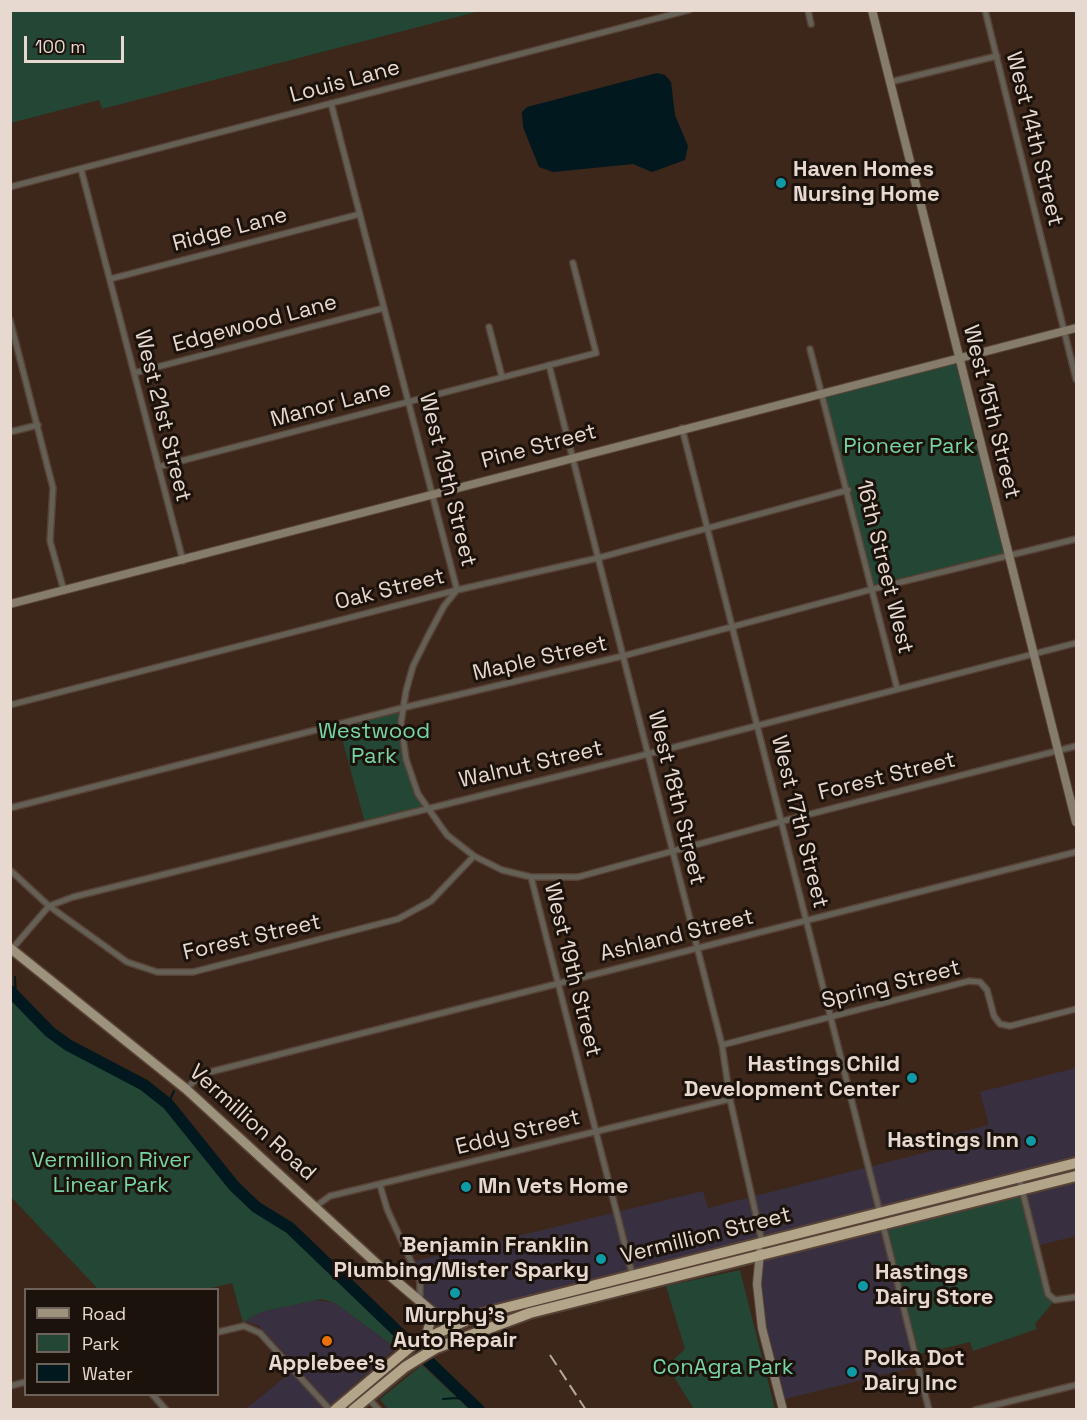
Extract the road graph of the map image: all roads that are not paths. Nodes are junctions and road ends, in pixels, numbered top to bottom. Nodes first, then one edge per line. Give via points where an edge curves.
1 (689, 10) edge
2 (808, 10) edge
3 (872, 10) edge
4 (985, 10) edge
5 (811, 24) dead end
6 (997, 56) junction
7 (891, 82) junction
8 (330, 103) junction
9 (81, 169) junction
10 (10, 187) edge
11 (360, 214) junction
12 (573, 262) dead end
13 (110, 279) junction
14 (384, 308) junction
15 (10, 321) edge
16 (489, 327) dead end
17 (1077, 328) edge
18 (1064, 331) junction
19 (810, 349) dead end
20 (959, 357) junction
21 (549, 365) junction
22 (134, 373) junction
23 (502, 377) junction
24 (1077, 379) edge
25 (822, 392) junction
26 (410, 401) junction
27 (38, 425) junction
28 (682, 428) junction
29 (10, 432) edge
30 (572, 457) junction
31 (158, 466) junction
32 (848, 490) junction
33 (433, 493) junction
34 (708, 527) junction
35 (1077, 539) edge
36 (1010, 556) junction
37 (598, 558) junction
38 (183, 561) junction
39 (873, 589) junction
40 (458, 590) junction
41 (64, 591) junction
42 (10, 604) edge
43 (733, 625) junction
44 (1077, 643) edge
45 (1034, 653) junction
46 (623, 656) junction
47 (897, 688) junction
48 (10, 705) edge
49 (402, 708) junction
50 (757, 726) junction
51 (1077, 746) edge
52 (1058, 751) junction
53 (648, 754) junction
54 (10, 808) edge
55 (426, 808) junction
56 (783, 821) junction
57 (1077, 822) edge
58 (1077, 852) edge
59 (673, 853) junction
60 (474, 856) junction
61 (10, 870) edge
62 (531, 877) junction
63 (49, 906) junction
64 (807, 920) junction
65 (11, 948) edge
66 (698, 949) junction
67 (558, 983) junction
68 (1077, 1009) edge
69 (831, 1016) junction
70 (722, 1045) junction
71 (186, 1089) junction
72 (730, 1099) junction
73 (596, 1131) junction
74 (1077, 1163) edge
75 (1077, 1176) edge
76 (1019, 1177) junction
77 (380, 1185) junction
78 (1023, 1190) junction
79 (316, 1206) junction
80 (880, 1212) junction
81 (883, 1224) junction
82 (762, 1242) junction
83 (759, 1256) junction
84 (633, 1274) junction
85 (635, 1287) junction
86 (1077, 1297) edge
87 (420, 1303) junction
88 (448, 1326) junction
89 (219, 1332) edge
90 (426, 1337) junction
91 (456, 1339) junction
92 (1077, 1385) edge
93 (358, 1388) junction
94 (153, 1396) edge
95 (367, 1396) junction
96 (166, 1410) edge
97 (332, 1410) edge
98 (353, 1410) edge
99 (379, 1410) edge
100 (783, 1410) edge
101 (929, 1410) edge
102 (975, 1410) edge

1 - 8 street, Louis Lane
2 - 5 street
3 - 7 street, West 15th Street
4 - 6 street, West 14th Street
6 - 7 street
6 - 18 street, West 14th Street
7 - 20 street, West 15th Street
8 - 9 street, Louis Lane
8 - 11 street, West 19th Street
9 - 10 street, Louis Lane
9 - 13 street, West 21st Street
11 - 13 street, Ridge Lane
11 - 14 street, West 19th Street
12 - 21 street, Manor Lane via 596,353
13 - 22 street, West 21st Street
14 - 22 street, Edgewood Lane
14 - 26 street, West 19th Street
15 - 27 street
16 - 23 street
17 - 18 street, Pine Street
18 - 20 street, Pine Street
18 - 24 street, West 14th Street
19 - 25 street, 16th Street West
20 - 25 street, Pine Street
20 - 36 street, West 15th Street
21 - 23 street, Manor Lane
21 - 30 street, West 18th Street
22 - 31 street, West 21st Street
23 - 26 street, Manor Lane
25 - 28 street, Pine Street
25 - 32 street, 16th Street West
26 - 31 street, Manor Lane
26 - 33 street, West 19th Street
27 - 29 street
27 - 41 street via 53,488 50,541
28 - 30 street, Pine Street
28 - 34 street, West 17th Street
30 - 33 street, Pine Street
30 - 37 street, West 18th Street
31 - 38 street, West 21st Street
32 - 34 street, Oak Street
32 - 39 street, 16th Street West
33 - 38 street, Pine Street
33 - 40 street, West 19th Street
34 - 37 street, Oak Street
34 - 43 street, West 17th Street
35 - 36 street, Maple Street
36 - 39 street, Maple Street
36 - 45 street, West 15th Street
37 - 40 street, Oak Street
37 - 46 street, West 18th Street
38 - 41 street, Pine Street
39 - 43 street, Maple Street
39 - 47 street, 16th Street West
40 - 48 street, Oak Street
40 - 49 street, West 19th Street via 444,606 413,666
41 - 42 street, Pine Street
43 - 46 street, Maple Street
43 - 50 street, West 17th Street
44 - 45 street, Walnut Street
45 - 47 street, Walnut Street
45 - 52 street, West 15th Street
46 - 49 street, Maple Street
46 - 53 street, West 18th Street
47 - 50 street, Walnut Street
49 - 54 street, Maple Street
49 - 55 street, West 19th Street via 405,759
50 - 53 street, Walnut Street
50 - 56 street, West 17th Street
51 - 52 street, Forest Street
52 - 56 street, Forest Street
52 - 57 street, West 15th Street
53 - 55 street, Walnut Street
53 - 59 street, West 18th Street
55 - 60 street, West 19th Street via 447,835
55 - 63 street, Walnut Street
56 - 59 street, Forest Street
56 - 64 street, West 17th Street
58 - 64 street, Ashland Street
59 - 62 street, Forest Street via 578,877
59 - 66 street, West 18th Street
60 - 62 street, West 19th Street via 502,870
60 - 63 street, Forest Street via 431,901 398,920 194,972 158,972 127,962
61 - 63 street, Forest Street
62 - 67 street, West 19th Street
63 - 65 street, Walnut Street
64 - 66 street, Ashland Street
64 - 69 street, West 17th Street
65 - 71 main road, Vermillion Road
66 - 67 street, Ashland Street
66 - 70 street, West 18th Street
67 - 71 street, Ashland Street via 202,1074
67 - 73 street, West 19th Street
68 - 69 street, Spring Street via 1010,1026 1000,1024 987,990 980,982 969,981
69 - 70 street, Spring Street
69 - 80 street, West 17th Street
70 - 72 street, West 18th Street
71 - 79 main road, Vermillion Road
72 - 73 street, Eddy Street
72 - 82 street, West 18th Street
73 - 77 street, Eddy Street
73 - 84 street, West 19th Street
74 - 76 highway, Vermillion Street
75 - 78 highway, Vermillion Street
76 - 78 street
76 - 80 highway, Vermillion Street
77 - 79 street, Eddy Street via 330,1196
77 - 87 street via 420,1281
78 - 81 highway, Vermillion Street
78 - 86 street via 1048,1294 1055,1300
79 - 87 main road, Vermillion Road
80 - 81 street, West 17th Street
80 - 82 highway, Vermillion Street
81 - 83 highway, Vermillion Street
81 - 101 street, West 17th Street
82 - 83 street
82 - 84 highway, Vermillion Street
83 - 85 highway, Vermillion Street
83 - 100 street via 757,1284 762,1328
84 - 85 street, West 19th Street
84 - 88 highway, Vermillion Street via 515,1303
85 - 91 highway, Vermillion Street via 530,1313
87 - 88 main road, Vermillion Road
87 - 90 main road via 429,1319
88 - 90 highway, Vermillion Street
88 - 91 main road, Vermillion Road
89 - 97 street via 244,1326 260,1333
90 - 93 highway, Vermillion Street
91 - 95 highway, Vermillion Street via 405,1367
92 - 102 street
93 - 95 street
93 - 97 highway, Vermillion Street
94 - 96 street
95 - 98 highway, Vermillion Street
95 - 99 street

